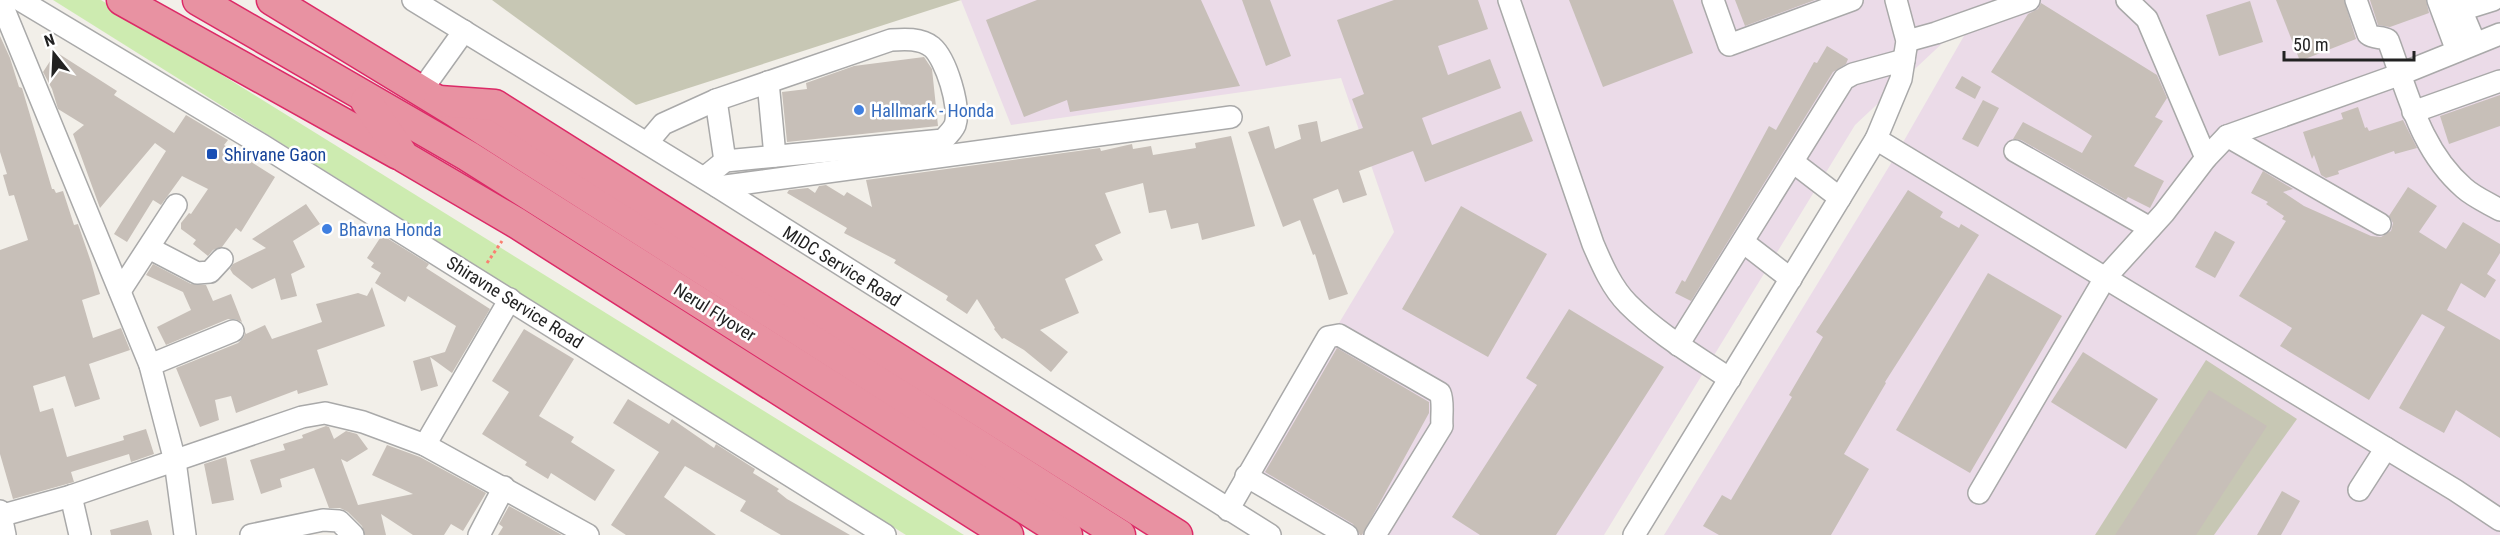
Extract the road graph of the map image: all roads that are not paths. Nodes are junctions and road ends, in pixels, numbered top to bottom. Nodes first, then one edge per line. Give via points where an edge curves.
1 (0, 0) edge
2 (20, 0) edge
3 (122, 0) edge
4 (198, 0) edge
5 (272, 0) edge
6 (413, 0) edge
7 (1509, 0) edge
8 (1713, 0) edge
9 (1852, 0) edge
10 (1896, 0) edge
11 (2029, 0) edge
12 (2127, 0) edge
13 (2356, 0) edge
14 (2438, 0) edge
15 (2493, 0) edge
16 (2459, 5) edge
17 (464, 31) junction
18 (2500, 34) edge
19 (2466, 47) junction
20 (1906, 50) junction
21 (2401, 74) junction
22 (2500, 81) edge
23 (768, 82) junction
24 (360, 94) junction
25 (428, 96) junction
26 (716, 100) junction
27 (2413, 112) junction
28 (1231, 117) dead end
29 (2227, 136) junction
30 (1876, 139) junction
31 (647, 143) junction
32 (2015, 151) dead end
33 (775, 156) junction
34 (404, 157) junction
35 (2206, 158) junction
36 (725, 161) junction
37 (1793, 162) junction
38 (711, 183) junction
39 (1840, 198) junction
40 (176, 205) dead end
41 (2500, 210) edge
42 (2380, 224) dead end
43 (2150, 228) junction
44 (1743, 242) junction
45 (148, 248) junction
46 (222, 259) dead end
47 (2105, 278) junction
48 (1791, 279) junction
49 (120, 291) junction
50 (510, 298) junction
51 (233, 331) dead end
52 (1678, 345) junction
53 (150, 366) junction
54 (1730, 379) junction
55 (425, 445) junction
56 (2386, 448) junction
57 (175, 461) junction
58 (1246, 476) junction
59 (504, 487) junction
60 (2359, 490) dead end
61 (1979, 493) dead end
62 (71, 496) junction
63 (1228, 510) junction
64 (2, 519) edge
65 (2500, 520) edge
66 (80, 535) edge
67 (185, 535) edge
68 (251, 535) edge
69 (353, 535) edge
70 (479, 535) edge
71 (588, 535) edge
72 (885, 535) edge
73 (1008, 535) edge
74 (1067, 535) edge
75 (1120, 535) edge
76 (1177, 535) edge
77 (1270, 535) edge
78 (1347, 535) edge
79 (1375, 535) edge
80 (1634, 535) edge

1 - 49 street
2 - 50 street, Shiravne Service Road
3 - 34 highway
4 - 24 highway, Nerul Flyover
5 - 25 highway, Nerul Flyover
6 - 17 street, MIDC Service Road
7 - 52 street via 1607,275 1628,304
8 - 9 street via 1729,45
10 - 20 street
11 - 20 street via 1935,33
12 - 35 street via 2147,19
13 - 21 street via 2368,34 2388,40
14 - 19 street
15 - 16 street
16 - 19 street
17 - 25 street
17 - 31 street, MIDC Service Road
18 - 19 street
19 - 21 street
20 - 30 street via 1901,79
20 - 37 street via 1844,79
21 - 27 street
21 - 29 street
22 - 27 street
23 - 26 street
23 - 33 street
23 - 33 street via 891,40 918,41 932,47 941,58 956,107 955,126 943,140
24 - 34 highway
24 - 74 highway, Nerul Flyover via 468,156
25 - 75 highway, Nerul Flyover
25 - 76 highway via 495,105
26 - 31 street via 663,124
26 - 36 street
27 - 41 street via 2434,156 2465,189
28 - 38 street
29 - 35 street
29 - 42 street
30 - 39 street
30 - 47 street
31 - 38 street, MIDC Service Road
32 - 43 street
33 - 36 street
34 - 73 highway via 515,222
35 - 43 street
36 - 38 street
37 - 39 street
37 - 44 street
38 - 63 street, MIDC Service Road
39 - 48 street
40 - 45 street
43 - 47 street
44 - 48 street
44 - 52 street
45 - 46 street via 198,273 210,272
45 - 49 street
47 - 56 street
47 - 61 street
48 - 54 street
49 - 53 street
50 - 55 street
50 - 72 street, Shiravne Service Road
51 - 53 street
52 - 54 street
53 - 57 street
54 - 80 street
55 - 57 street via 325,412
55 - 59 street
56 - 60 street
56 - 65 street
57 - 62 street
57 - 67 street
58 - 63 street
58 - 78 street
58 - 79 street via 1328,337 1339,335 1440,393 1443,400 1442,426
59 - 70 street
59 - 71 street
62 - 64 street
62 - 66 street
63 - 77 street, MIDC Service Road
68 - 69 street via 323,520 339,521

